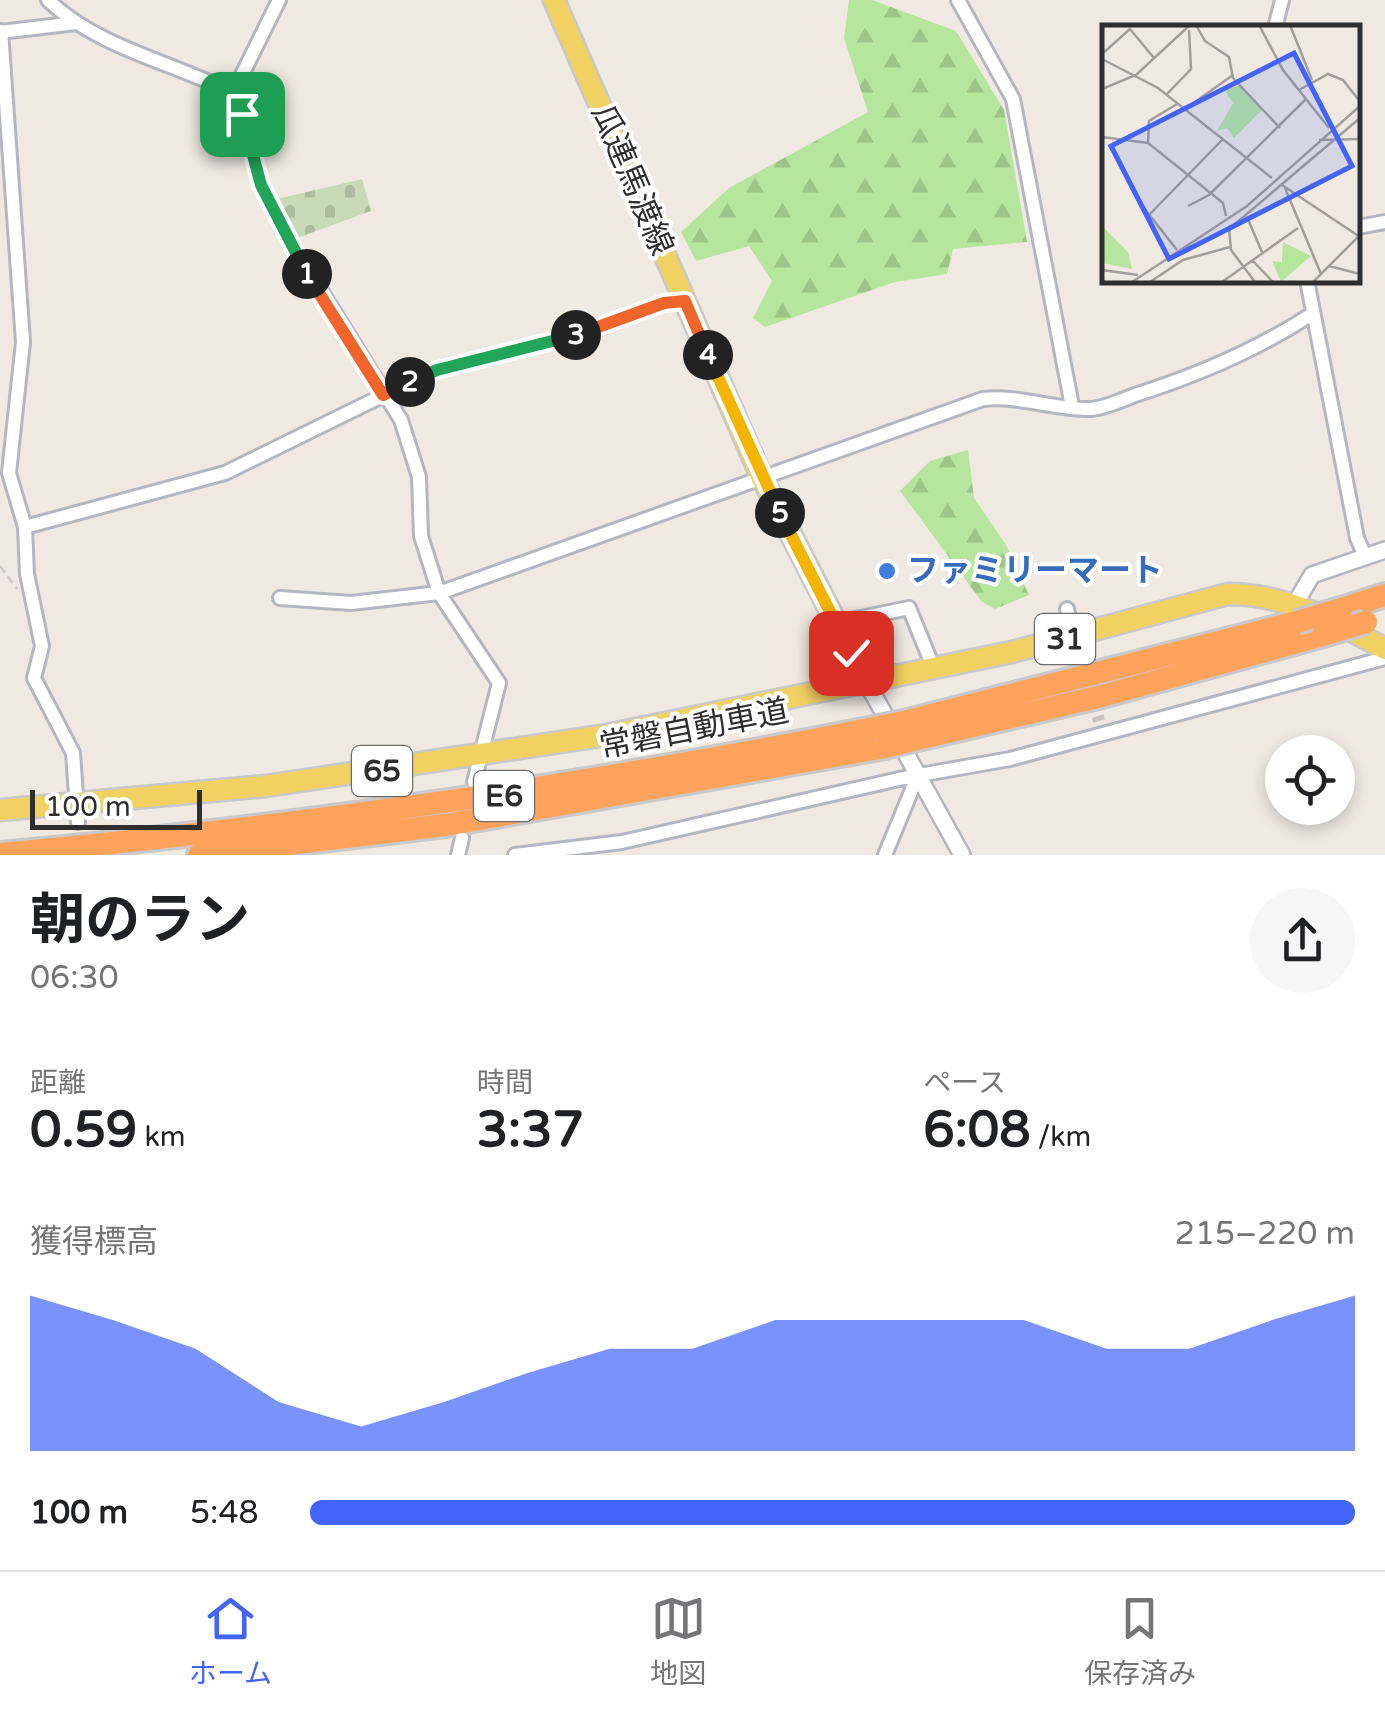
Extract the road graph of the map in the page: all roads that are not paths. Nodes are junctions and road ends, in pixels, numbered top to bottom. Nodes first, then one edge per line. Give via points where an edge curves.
1 (48, 0) edge
2 (279, 0) edge
3 (958, 0) edge
4 (1282, 0) edge
5 (559, 1) edge
6 (76, 23) junction
7 (1276, 25) edge
8 (0, 31) edge
9 (233, 93) junction
10 (1385, 222) edge
11 (1360, 227) edge
12 (1307, 282) edge
13 (685, 301) junction
14 (1312, 314) junction
15 (383, 395) junction
16 (1072, 406) junction
17 (761, 476) junction
18 (25, 527) junction
19 (1385, 550) edge
20 (1365, 556) junction
21 (438, 593) junction
22 (1385, 595) edge
23 (280, 598) dead end
24 (1296, 613) junction
25 (1375, 620) edge
26 (836, 623) junction
27 (1385, 648) edge
28 (1385, 658) edge
29 (934, 669) junction
30 (866, 683) junction
31 (908, 731) junction
32 (880, 738) junction
33 (484, 756) junction
34 (918, 775) junction
35 (474, 782) dead end
36 (0, 810) edge
37 (78, 813) junction
38 (462, 838) dead end
39 (596, 848) edge
40 (0, 852) edge
41 (199, 855) edge
42 (458, 855) edge
43 (515, 855) edge
44 (885, 855) edge
45 (962, 855) edge

1 - 6 street
2 - 9 street
3 - 16 street via 1013,99
4 - 7 street
5 - 13 main road, 瓜連馬渡線
6 - 8 street
6 - 9 street
8 - 18 street via 23,342 9,473
9 - 15 street via 261,185 282,228
10 - 11 street
12 - 14 street
13 - 15 street via 437,370
13 - 17 main road, 瓜連馬渡線
14 - 16 street via 1194,376 1093,409
14 - 20 street
15 - 18 street via 225,474
15 - 21 street via 413,451 421,536
16 - 17 street via 1010,396 983,400
17 - 21 street
17 - 26 main road, 瓜連馬渡線
18 - 37 street via 42,646 34,678 73,754
19 - 20 street
20 - 24 street via 1312,575
21 - 23 street via 351,603
21 - 33 street via 499,683
22 - 24 highway, 常磐自動車道 / E6, bridge
24 - 27 main road, 31
24 - 29 main road, 31 via 1259,595 1210,598
24 - 31 highway, 常磐自動車道 / E6
25 - 31 highway, 常磐自動車道 / E6, bridge via 1102,696
26 - 29 street via 909,608
26 - 30 main road, 瓜連馬渡線
28 - 34 street via 1101,728 1010,759
29 - 30 main road, 31
30 - 33 main road, 65
30 - 34 street
31 - 32 highway, 常磐自動車道 / E6, bridge
32 - 40 highway, 常磐自動車道 / E6 via 528,792
32 - 41 highway, 常磐自動車道 / E6 via 444,826
33 - 35 street
33 - 37 main road, 65
34 - 39 street
34 - 44 street
34 - 45 street
36 - 37 main road, 65
38 - 42 street
39 - 43 street

